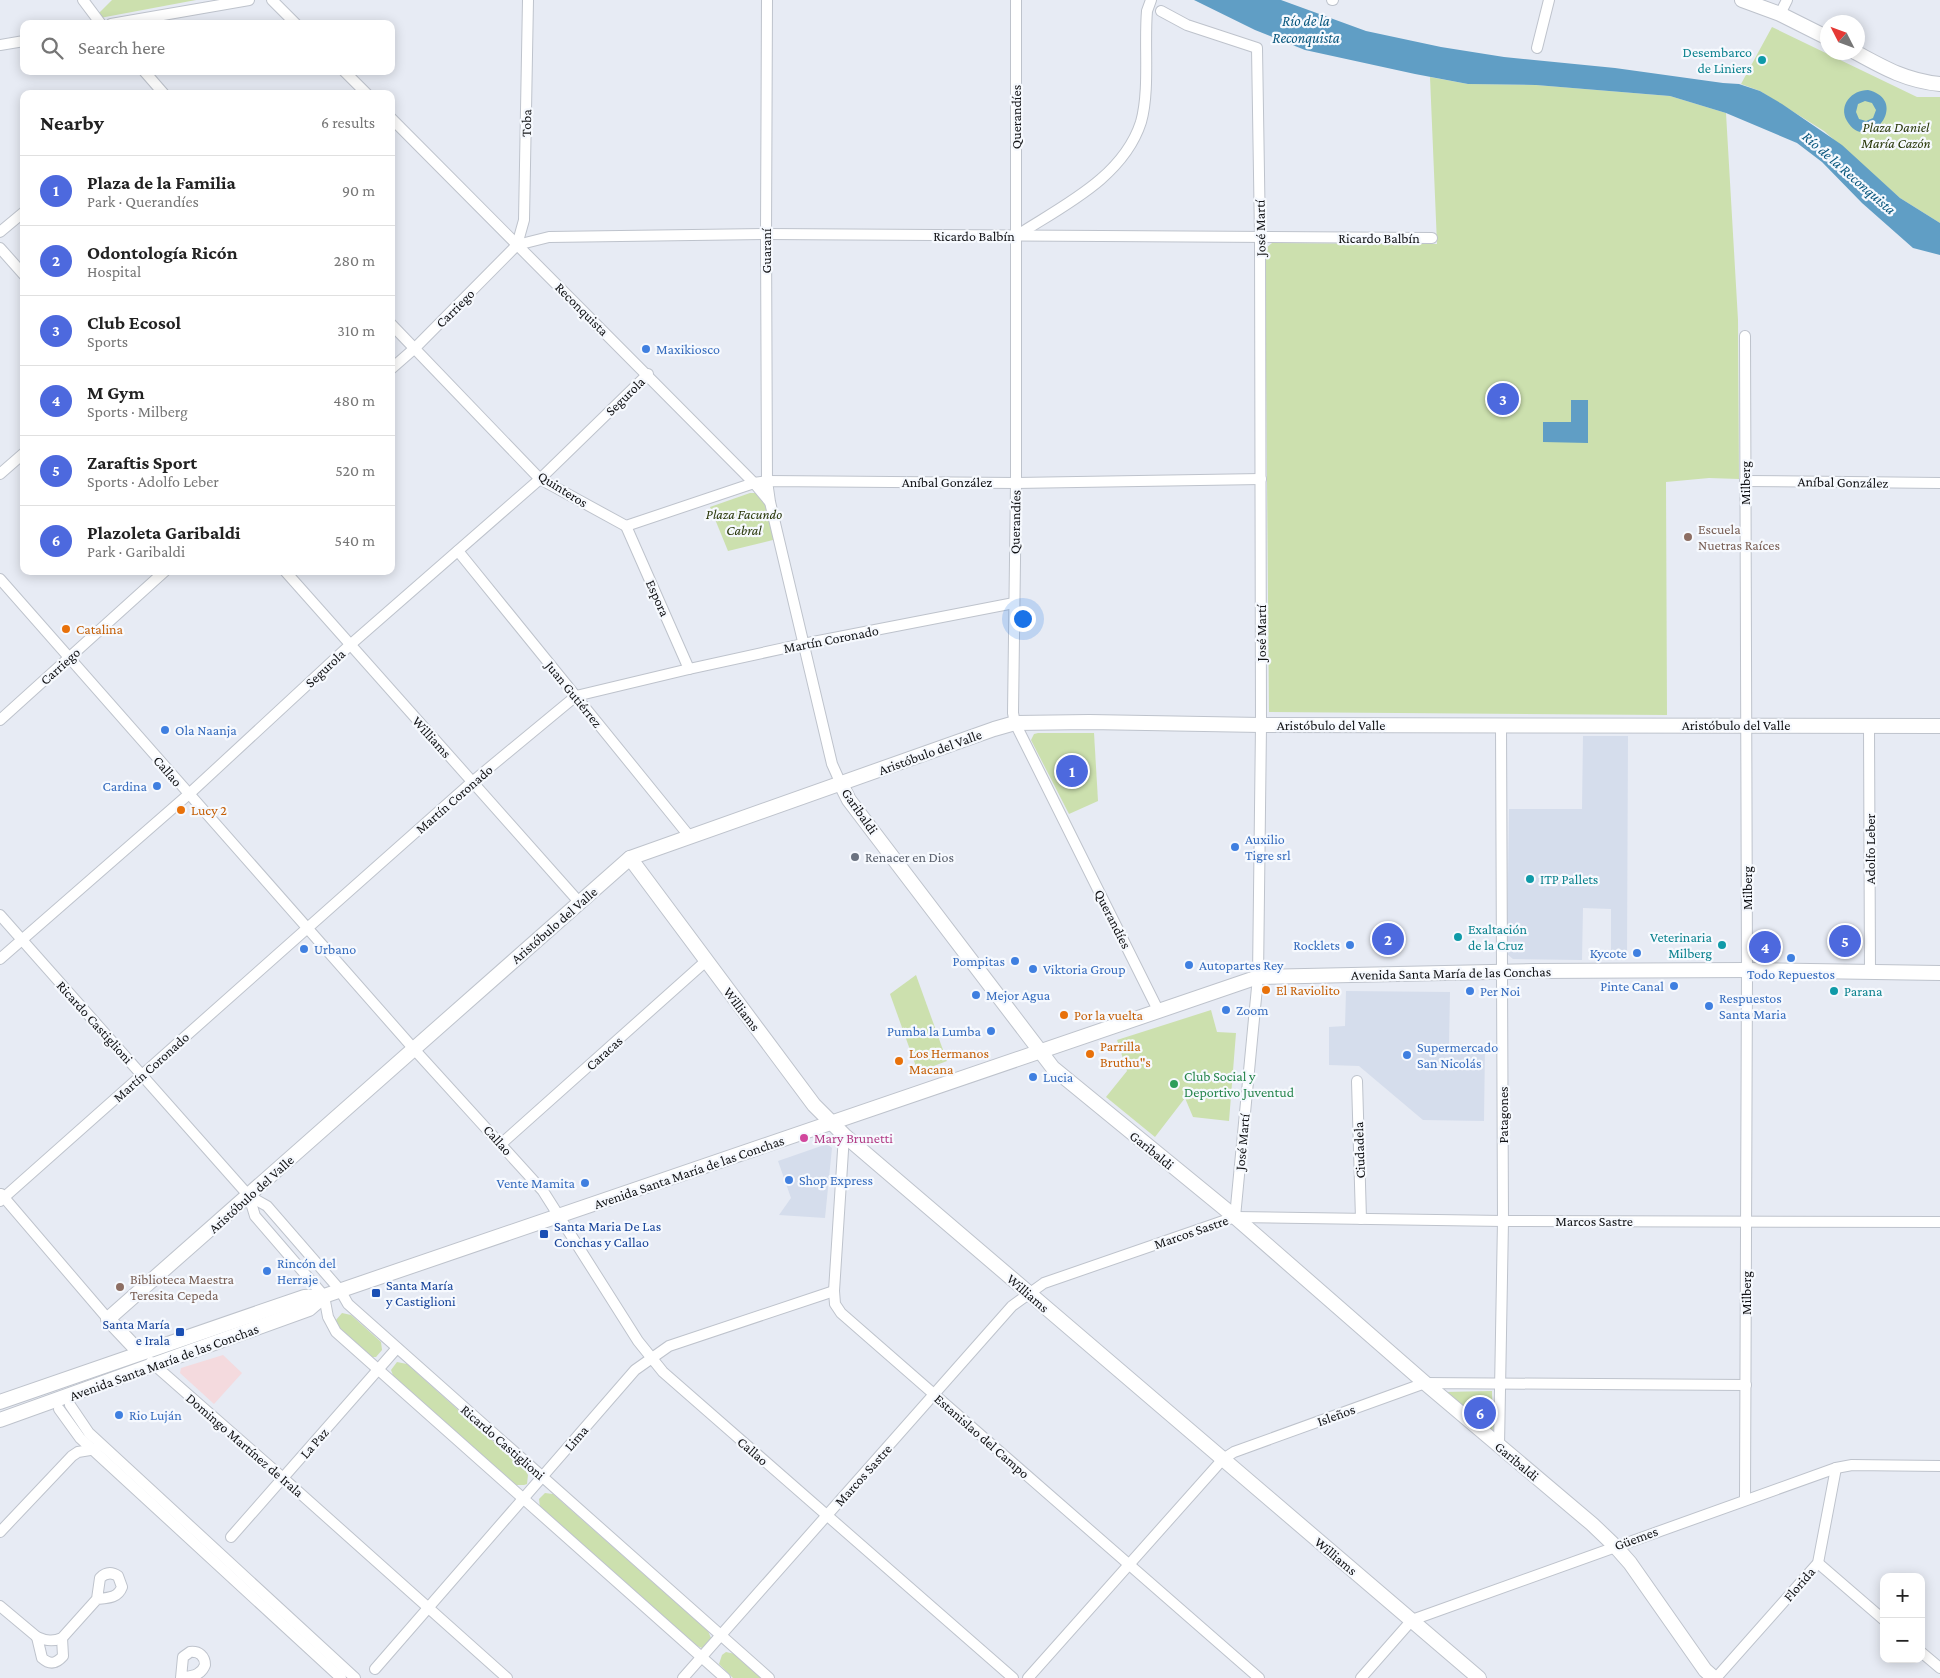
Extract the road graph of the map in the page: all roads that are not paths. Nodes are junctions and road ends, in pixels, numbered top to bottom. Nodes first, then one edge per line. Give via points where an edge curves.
1 (83, 0) edge
2 (249, 0) edge
3 (272, 0) edge
4 (528, 0) edge
5 (767, 0) edge
6 (1016, 0) edge
7 (1151, 0) edge
8 (1550, 0) edge
9 (1742, 0) edge
10 (1787, 0) edge
11 (1161, 11) dead end
12 (1780, 14) junction
13 (98, 20) edge
14 (134, 20) edge
15 (292, 20) edge
16 (1820, 34) edge
17 (20, 41) edge
18 (0, 45) edge
19 (1537, 48) dead end
20 (1865, 57) edge
21 (147, 75) edge
22 (348, 75) edge
23 (1940, 84) edge
24 (160, 90) edge
25 (363, 90) edge
26 (395, 122) edge
27 (20, 215) edge
28 (0, 232) edge
29 (766, 234) junction
30 (1015, 236) junction
31 (1260, 237) junction
32 (1432, 238) dead end
33 (517, 245) junction
34 (0, 248) edge
35 (20, 270) edge
36 (395, 328) edge
37 (1745, 336) dead end
38 (415, 348) junction
39 (395, 366) edge
40 (648, 374) junction
41 (20, 456) edge
42 (0, 474) edge
43 (540, 478) junction
44 (1261, 479) junction
45 (1745, 480) junction
46 (767, 481) junction
47 (1016, 482) junction
48 (754, 483) junction
49 (1940, 484) edge
50 (770, 502) junction
51 (626, 526) junction
52 (458, 551) junction
53 (161, 575) edge
54 (288, 575) edge
55 (0, 579) edge
56 (1014, 603) junction
57 (803, 644) junction
58 (350, 645) junction
59 (69, 658) junction
60 (689, 669) junction
61 (576, 696) junction
62 (0, 720) edge
63 (1015, 723) junction
64 (1501, 724) junction
65 (1261, 725) junction
66 (1747, 726) junction
67 (1869, 726) junction
68 (1940, 726) edge
69 (472, 782) junction
70 (841, 784) junction
71 (188, 794) junction
72 (690, 837) junction
73 (630, 858) junction
74 (580, 903) junction
75 (0, 915) edge
76 (308, 927) junction
77 (22, 940) junction
78 (0, 959) edge
79 (706, 962) junction
80 (1747, 970) junction
81 (1503, 972) junction
82 (1870, 972) junction
83 (1940, 973) edge
84 (1258, 977) junction
85 (1158, 1010) junction
86 (413, 1048) junction
87 (1040, 1050) junction
88 (142, 1075) junction
89 (1357, 1081) dead end
90 (833, 1123) junction
91 (844, 1134) junction
92 (501, 1144) junction
93 (249, 1196) junction
94 (1, 1197) edge
95 (560, 1216) junction
96 (1235, 1217) junction
97 (1361, 1219) junction
98 (1503, 1221) junction
99 (1746, 1222) junction
100 (1940, 1222) edge
101 (340, 1290) junction
102 (834, 1290) junction
103 (1028, 1294) junction
104 (324, 1296) junction
105 (108, 1319) junction
106 (396, 1348) junction
107 (140, 1353) junction
108 (652, 1358) junction
109 (154, 1365) junction
110 (378, 1369) junction
111 (1426, 1383) junction
112 (1500, 1384) junction
113 (1746, 1385) junction
114 (935, 1395) junction
115 (0, 1402) edge
116 (70, 1405) dead end
117 (59, 1409) dead end
118 (0, 1420) edge
119 (1499, 1446) junction
120 (104, 1447) junction
121 (93, 1450) junction
122 (1223, 1460) junction
123 (1940, 1466) edge
124 (1836, 1468) junction
125 (543, 1477) junction
126 (283, 1478) junction
127 (524, 1499) junction
128 (1745, 1500) junction
129 (827, 1516) junction
130 (0, 1532) edge
131 (231, 1537) dead end
132 (1615, 1546) junction
133 (1818, 1563) junction
134 (1129, 1564) junction
135 (97, 1599) dead end
136 (0, 1606) edge
137 (429, 1608) junction
138 (1882, 1618) edge
139 (1412, 1620) junction
140 (721, 1635) junction
141 (37, 1637) junction
142 (62, 1638) junction
143 (1925, 1655) edge
144 (701, 1657) junction
145 (1940, 1668) edge
146 (376, 1669) dead end
147 (339, 1676) edge
148 (354, 1678) edge
149 (508, 1678) edge
150 (683, 1678) edge
151 (725, 1678) edge
152 (769, 1678) edge
153 (1013, 1678) edge
154 (1028, 1678) edge
155 (1259, 1678) edge
156 (1361, 1678) edge
157 (1479, 1678) edge
158 (1715, 1678) edge

1 - 13 street
2 - 14 street
3 - 15 street
4 - 33 street, Toba via 524,220
5 - 29 street, Guaraní
6 - 30 street, Querandíes
7 - 30 street via 1146,22 1146,84 1141,121 1132,141 1118,162 1096,184
8 - 19 street
9 - 12 street
10 - 12 street
11 - 31 street, José Martí via 1186,25 1257,48
12 - 16 street
17 - 18 street
20 - 23 street via 1906,78
21 - 24 street
22 - 25 street
26 - 33 street, Reconquista
27 - 28 street
29 - 30 street, Ricardo Balbín
29 - 33 street, Ricardo Balbín via 549,237
29 - 46 street, Guaraní
30 - 31 street, Ricardo Balbín
30 - 47 street, Querandíes
31 - 32 street, Ricardo Balbín
31 - 44 street, José Martí
33 - 38 street, Carriego
33 - 40 street, Reconquista
34 - 35 street
36 - 38 street, Quinteros
37 - 45 street, Milberg
38 - 39 street, Carriego
38 - 43 street, Quinteros
40 - 43 street, Segurola
40 - 48 street, Reconquista
41 - 42 street
43 - 51 street, Quinteros
43 - 52 street, Segurola
44 - 47 street, Aníbal González
44 - 65 street, José Martí
45 - 49 street, Aníbal González
45 - 66 street, Milberg
46 - 47 street, Aníbal González
46 - 48 street, Aníbal González
46 - 50 street, Guaraní
47 - 56 street, Querandíes
48 - 50 street, Reconquista
48 - 51 street
50 - 57 street, Garibaldi
51 - 60 street, Espora
52 - 58 street, Segurola
52 - 61 street, Juan Gutiérrez
53 - 59 street, Carriego
54 - 58 street, Williams
55 - 59 street, Callao
56 - 57 street, Martín Coronado
56 - 63 street, Querandíes
57 - 60 street, Martín Coronado
57 - 70 street, Garibaldi via 832,764
58 - 69 street, Williams
58 - 71 street, Segurola
59 - 62 street, Carriego
59 - 71 street, Callao
60 - 61 street, Martín Coronado
61 - 69 street, Martín Coronado
61 - 72 street, Juan Gutiérrez
63 - 65 street, Aristóbulo del Valle
63 - 70 street, Aristóbulo del Valle
63 - 85 street, Querandíes
64 - 65 street, Aristóbulo del Valle
64 - 66 street, Aristóbulo del Valle
64 - 81 street, Patagones
65 - 84 street, José Martí
66 - 67 street, Aristóbulo del Valle
66 - 80 street, Milberg
67 - 68 street, Aristóbulo del Valle
67 - 82 street, Adolfo Leber
69 - 74 street, Williams
69 - 76 street, Martín Coronado
70 - 72 street, Aristóbulo del Valle
70 - 87 street, Garibaldi via 855,807
71 - 76 street, Callao
71 - 77 street, Segurola
72 - 73 street, Aristóbulo del Valle
73 - 74 street, Aristóbulo del Valle
73 - 79 street, Williams
74 - 86 street, Aristóbulo del Valle
75 - 77 street, Ricardo Castiglioni
76 - 86 street, Callao
76 - 88 street, Martín Coronado
77 - 78 street, Segurola
77 - 88 street, Ricardo Castiglioni
79 - 90 street, Williams via 814,1105
79 - 92 street, Caracas
80 - 81 street, Avenida Santa María de las Conchas
80 - 82 street, Avenida Santa María de las Conchas
80 - 99 street, Milberg
81 - 84 street, Avenida Santa María de las Conchas
81 - 98 street, Patagones
82 - 83 street, Avenida Santa María de las Conchas
84 - 85 street, Avenida Santa María de las Conchas
84 - 96 street, José Martí
85 - 87 street, Avenida Santa María de las Conchas
86 - 92 street, Callao
86 - 93 street, Aristóbulo del Valle
87 - 90 street, Avenida Santa María de las Conchas
87 - 96 street, Garibaldi via 1053,1068
88 - 93 street, Ricardo Castiglioni
88 - 94 street, Martín Coronado
89 - 97 street, Ciudadela
90 - 91 street, Williams
90 - 95 street, Avenida Santa María de las Conchas
91 - 102 street, Estanislao del Campo
91 - 103 street, Williams
92 - 95 street, Callao via 543,1191
93 - 101 street, Ricardo Castiglioni via 267,1206
93 - 104 street, Ricardo Castiglioni via 256,1216
93 - 105 street, Aristóbulo del Valle
94 - 105 street, Domingo Martínez de Irala
95 - 101 street, Avenida Santa María de las Conchas
95 - 108 street, Callao via 638,1341
96 - 97 street, Marcos Sastre
96 - 103 street, Marcos Sastre via 1044,1283
96 - 111 street, Garibaldi
97 - 98 street, Marcos Sastre
98 - 99 street, Marcos Sastre
98 - 112 street, Patagones
99 - 100 street, Marcos Sastre
99 - 113 street, Milberg
101 - 104 street, Avenida Santa María de las Conchas
101 - 106 street, Ricardo Castiglioni via 348,1304
102 - 108 street, Lima via 669,1346
102 - 114 street, Estanislao del Campo via 835,1304 841,1313
103 - 114 street, Marcos Sastre via 1012,1306
103 - 122 street, Williams
104 - 107 street, Avenida Santa María de las Conchas via 304,1297
104 - 109 street, Avenida Santa María de las Conchas via 309,1309
104 - 110 street, Ricardo Castiglioni via 328,1317 336,1332
105 - 107 street, Domingo Martínez de Irala
106 - 110 street, La Paz
106 - 125 street, Ricardo Castiglioni
107 - 109 street, Domingo Martínez de Irala
107 - 115 street, Avenida Santa María de las Conchas
108 - 125 street, Lima via 635,1370
108 - 129 street, Callao via 663,1372
109 - 118 street, Avenida Santa María de las Conchas
109 - 126 street, Domingo Martínez de Irala
110 - 126 street, La Paz
110 - 127 street, Ricardo Castiglioni
111 - 112 street, Isleños
111 - 119 street, Garibaldi
111 - 122 street, Isleños via 1234,1452
112 - 113 street, Isleños
112 - 119 street, Patagones
113 - 128 street, Milberg
114 - 129 street, Marcos Sastre
114 - 134 street, Estanislao del Campo
116 - 120 street via 84,1428
117 - 121 street
119 - 132 street, Garibaldi
120 - 121 street
120 - 147 street
121 - 130 street via 72,1456
121 - 147 street
122 - 134 street, Isleños
122 - 139 street, Williams
123 - 124 street, Güemes via 1852,1465
124 - 128 street, Güemes
124 - 133 street, Florida
125 - 127 street, Lima
125 - 140 street, Ricardo Castiglioni
126 - 131 street, La Paz
126 - 137 street, Domingo Martínez de Irala
127 - 137 street, Lima
127 - 144 street, Ricardo Castiglioni
128 - 132 street, Güemes
129 - 140 street, Marcos Sastre
129 - 153 street, Callao
132 - 139 street, Güemes
132 - 158 street, Garibaldi via 1705,1670
133 - 138 street
133 - 158 street, Florida
134 - 154 street, Isleños
134 - 155 street, Estanislao del Campo
135 - 142 street
136 - 141 street
137 - 146 street, Lima
137 - 149 street, Domingo Martínez de Irala
139 - 156 street, Güemes
139 - 157 street, Williams
140 - 144 street, Marcos Sastre
140 - 152 street, Ricardo Castiglioni
141 - 142 street via 55,1641
141 - 142 street via 42,1658 53,1664 63,1656
143 - 145 street
144 - 150 street, Marcos Sastre
144 - 151 street, Ricardo Castiglioni
147 - 148 street

